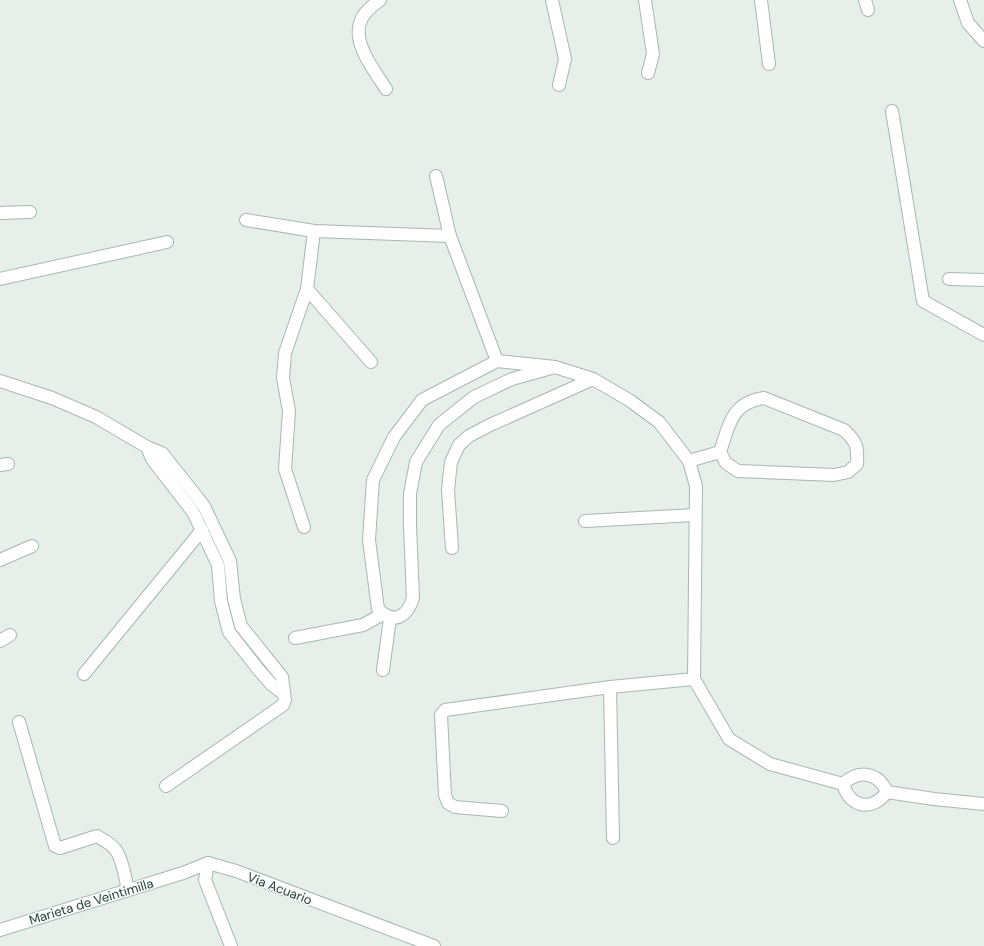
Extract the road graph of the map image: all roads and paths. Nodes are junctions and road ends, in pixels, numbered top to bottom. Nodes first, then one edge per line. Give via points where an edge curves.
1 (380, 0) edge
2 (552, 0) edge
3 (644, 0) edge
4 (761, 0) edge
5 (960, 0) edge
6 (984, 41) edge
7 (769, 64) dead end
8 (648, 73) dead end
9 (559, 85) dead end
10 (386, 89) dead end
11 (892, 111) dead end
12 (436, 176) dead end
13 (30, 212) dead end
14 (0, 213) edge
15 (246, 220) dead end
16 (314, 231) junction
17 (450, 236) junction
18 (167, 242) dead end
19 (0, 279) edge
20 (948, 279) dead end
21 (984, 280) edge
22 (307, 289) junction
23 (984, 335) edge
24 (497, 361) junction
25 (371, 362) dead end
26 (555, 367) junction
27 (593, 379) junction
28 (0, 381) edge
29 (147, 447) junction
30 (720, 452) junction
31 (689, 462) junction
32 (695, 515) junction
33 (585, 521) dead end
34 (304, 528) dead end
35 (202, 530) junction
36 (32, 546) dead end
37 (452, 548) dead end
38 (0, 560) edge
39 (386, 616) junction
40 (295, 638) dead end
41 (383, 670) dead end
42 (84, 674) dead end
43 (694, 679) junction
44 (610, 687) junction
45 (284, 694) junction
46 (19, 722) dead end
47 (843, 784) junction
48 (166, 786) dead end
49 (887, 792) junction
50 (984, 804) edge
51 (502, 811) dead end
52 (612, 838) dead end
53 (208, 863) junction
54 (127, 890) junction
55 (0, 930) edge
56 (231, 946) edge
57 (434, 946) edge

1 - 10 street via 361,19 360,43
2 - 9 street via 565,59
3 - 8 street via 653,54
4 - 7 street
5 - 6 street via 968,23
11 - 23 street via 923,301
12 - 17 street
13 - 14 street
15 - 16 street
16 - 17 street
16 - 22 street
17 - 24 street
18 - 19 street
20 - 21 street
22 - 25 street
22 - 34 street via 285,353 283,378 289,411 285,469
24 - 26 street
24 - 39 street via 422,400 394,437 373,480 369,540 378,609
26 - 27 street
26 - 39 street via 512,379 474,397 439,425 416,462 410,494 413,598 410,609 398,618
27 - 31 street via 629,400 659,422
27 - 37 street via 490,425 469,436 459,445 451,462 448,490
28 - 29 street via 52,398 96,417
29 - 35 street via 152,459 193,512
29 - 45 street via 162,453 204,506 230,561 234,599 241,626 282,677
30 - 30 street via 733,415 741,406 752,400 764,398 844,430 854,439 858,450 857,464 848,472 834,475 738,471 726,463
30 - 31 street
31 - 32 street via 696,486
32 - 33 street
32 - 43 street
35 - 42 street
35 - 45 street via 218,565 221,601 229,632 272,686
36 - 38 street
39 - 40 street via 363,625
39 - 41 street
43 - 44 street
43 - 47 street via 729,738 770,764
44 - 51 street via 445,710 441,715 445,795 448,803 455,807
44 - 52 street
45 - 48 street via 282,705
46 - 54 street via 55,846 60,848 96,836 108,842 116,850
47 - 49 street via 856,775 864,774 879,779
47 - 49 street via 850,799 858,804 875,804
49 - 50 street
53 - 54 street, Marieta de Veintimilla
53 - 56 street via 205,880
53 - 57 street, Via Acuario via 236,871
54 - 55 street, Marieta de Veintimilla

